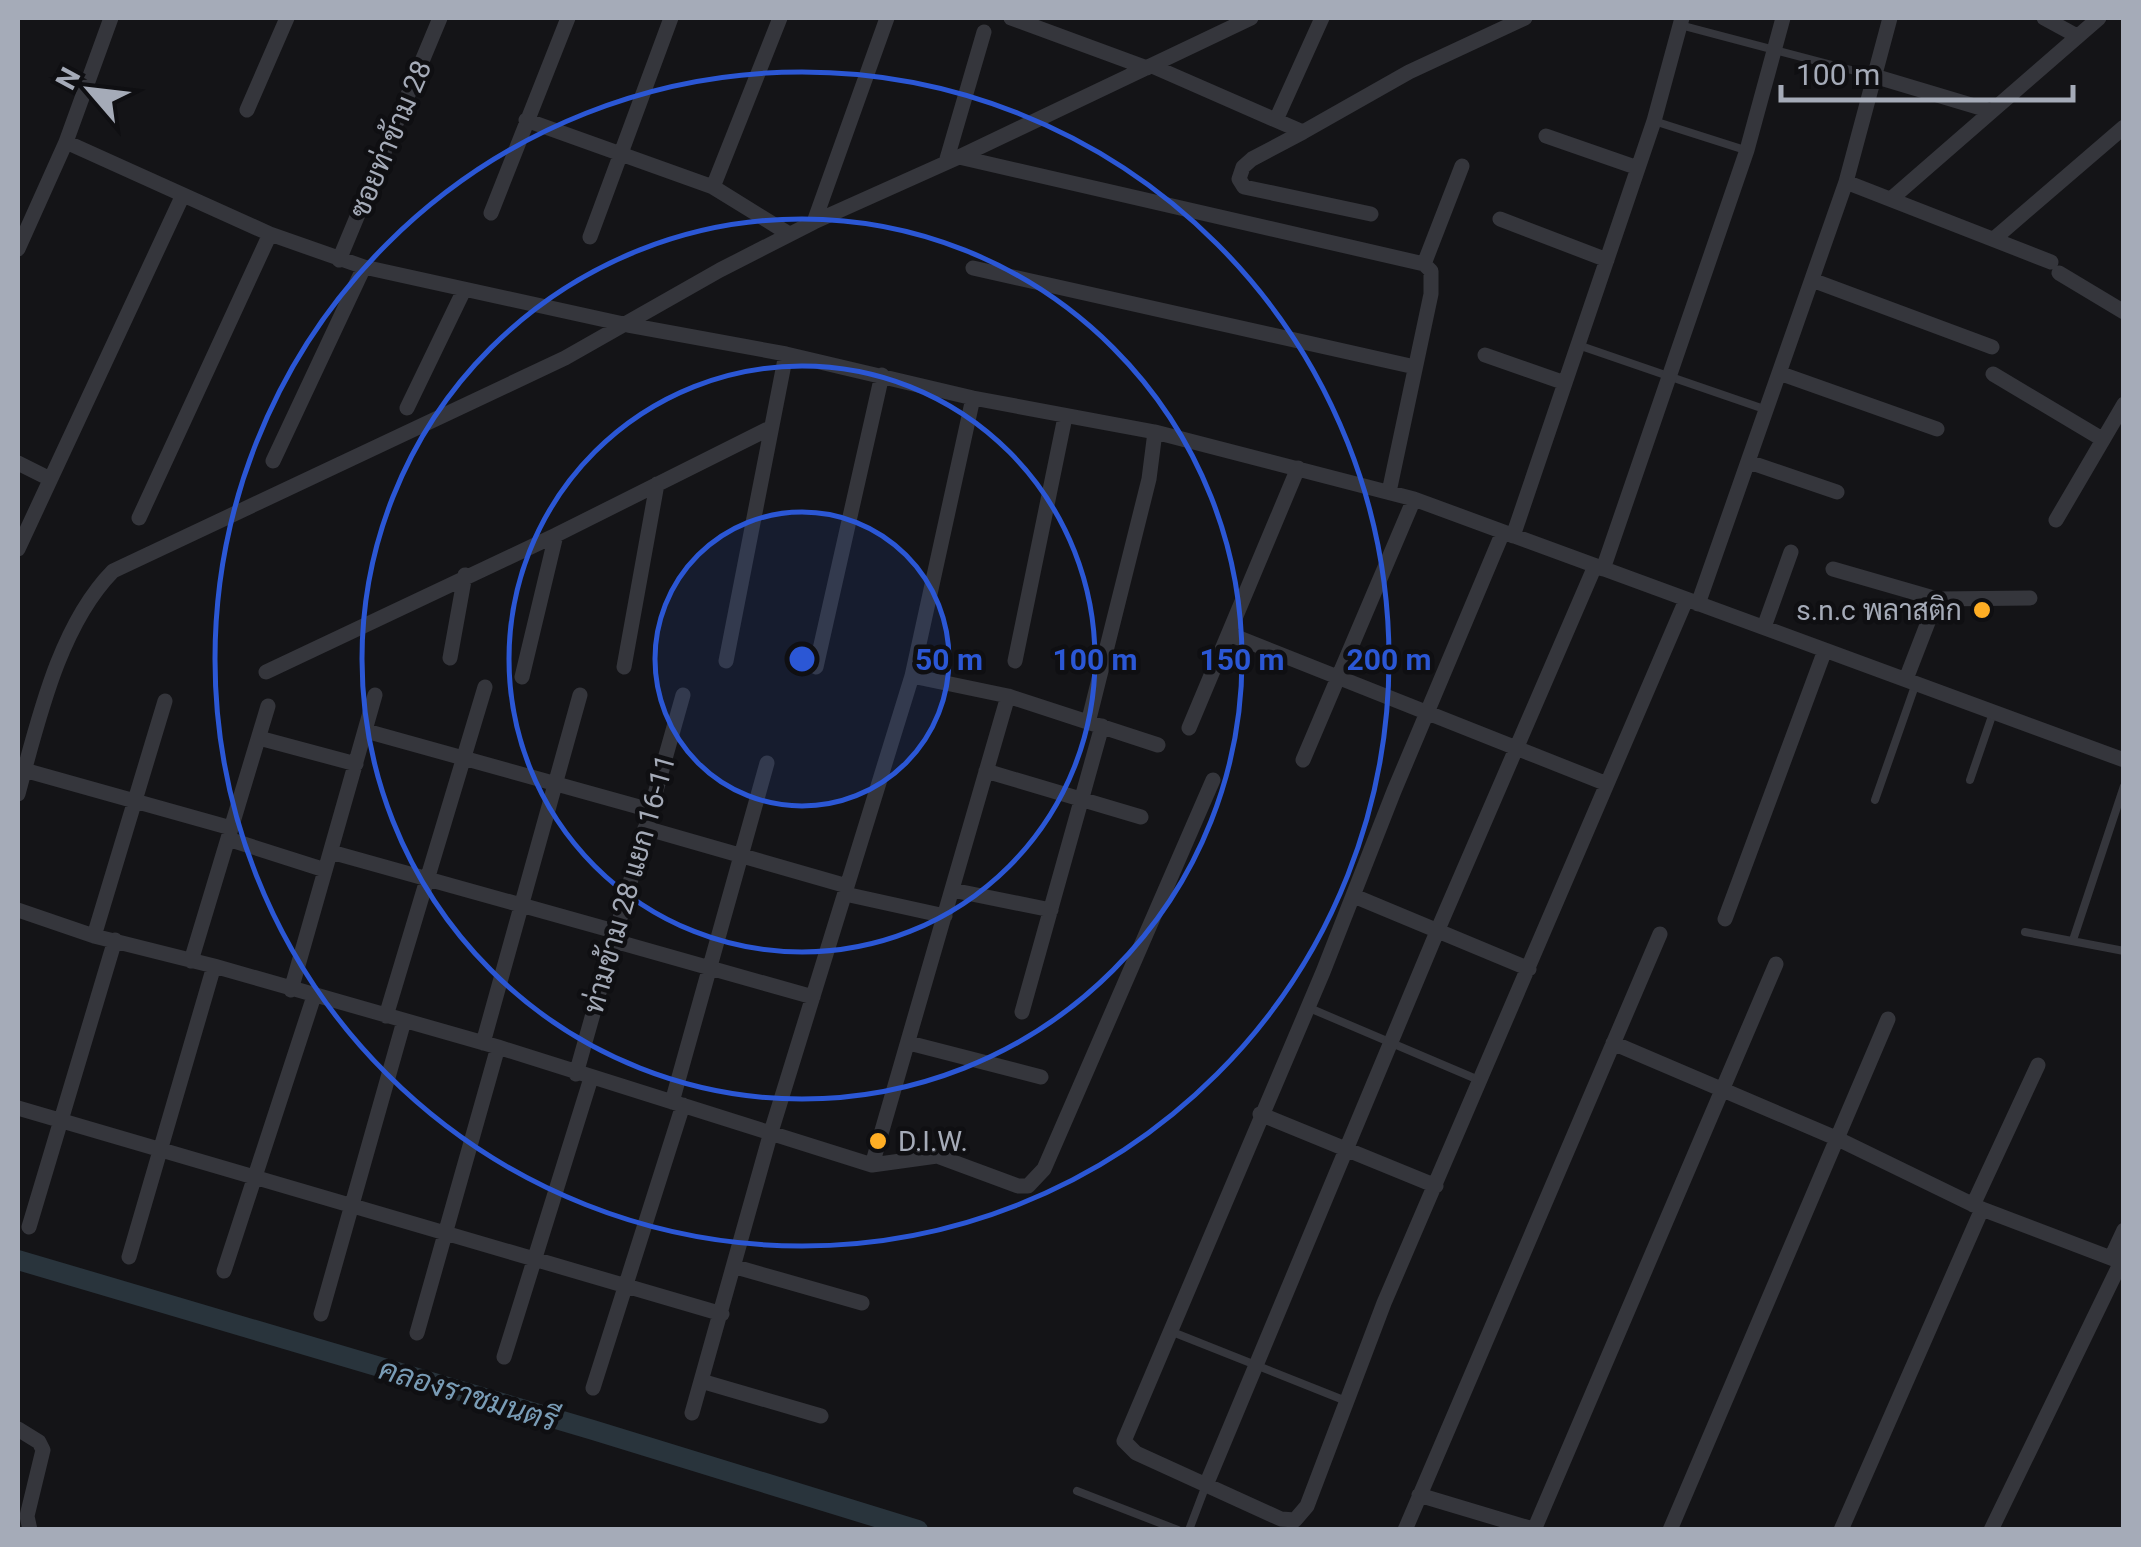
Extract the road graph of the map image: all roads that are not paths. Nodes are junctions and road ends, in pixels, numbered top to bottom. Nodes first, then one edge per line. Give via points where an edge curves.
1 (110, 18) edge
2 (287, 18) edge
3 (440, 18) edge
4 (568, 18) edge
5 (672, 18) edge
6 (780, 18) edge
7 (887, 18) edge
8 (1010, 18) edge
9 (1251, 18) edge
10 (1322, 18) edge
11 (1525, 18) edge
12 (1783, 18) edge
13 (1890, 18) edge
14 (2044, 18) edge
15 (2098, 18) edge
16 (1681, 21) edge
17 (984, 32) dead end
18 (2077, 36) junction
19 (1774, 48) junction
20 (1150, 67) junction
21 (1874, 76) junction
22 (247, 110) dead end
23 (1991, 111) junction
24 (526, 120) junction
25 (1276, 120) junction
26 (1654, 121) junction
27 (2124, 127) edge
28 (1303, 132) junction
29 (1546, 136) dead end
30 (66, 142) junction
31 (1747, 150) junction
32 (620, 152) junction
33 (952, 160) junction
34 (1462, 166) dead end
35 (1638, 168) junction
36 (1846, 182) junction
37 (713, 188) junction
38 (182, 196) junction
39 (1892, 198) junction
40 (491, 213) dead end
41 (1372, 214) dead end
42 (1500, 219) dead end
43 (814, 222) junction
44 (270, 234) junction
45 (789, 234) junction
46 (590, 237) dead end
47 (1995, 238) junction
48 (18, 249) edge
49 (339, 260) junction
50 (1607, 260) junction
51 (1424, 264) junction
52 (364, 267) junction
53 (973, 268) dead end
54 (1812, 280) junction
55 (464, 290) junction
56 (2124, 312) edge
57 (628, 324) junction
58 (1578, 344) junction
59 (1992, 347) dead end
60 (786, 354) junction
61 (1485, 356) dead end
62 (1415, 367) junction
63 (1779, 374) junction
64 (1993, 374) dead end
65 (882, 375) junction
66 (1670, 377) junction
67 (1565, 383) junction
68 (973, 398) junction
69 (2124, 404) edge
70 (407, 408) dead end
71 (1767, 410) junction
72 (1065, 416) junction
73 (770, 428) junction
74 (1937, 429) dead end
75 (1155, 432) junction
76 (2102, 439) junction
77 (273, 461) dead end
78 (1749, 462) junction
79 (18, 463) edge
80 (1298, 468) junction
81 (50, 479) junction
82 (656, 484) junction
83 (1388, 492) junction
84 (1838, 492) dead end
85 (1414, 499) junction
86 (139, 518) dead end
87 (2056, 520) dead end
88 (1508, 534) junction
89 (556, 535) junction
90 (18, 549) edge
91 (1792, 552) dead end
92 (1599, 568) junction
93 (1833, 569) dead end
94 (465, 575) junction
95 (2030, 598) dead end
96 (1936, 600) junction
97 (1692, 602) junction
98 (1764, 627) junction
99 (1229, 634) junction
100 (1825, 650) junction
101 (450, 658) dead end
102 (726, 661) dead end
103 (1015, 661) dead end
104 (816, 666) dead end
105 (624, 667) dead end
106 (266, 672) dead end
107 (522, 676) dead end
108 (912, 676) junction
109 (1338, 678) junction
110 (1911, 681) junction
111 (485, 687) dead end
112 (580, 695) dead end
113 (682, 695) dead end
114 (376, 696) dead end
115 (1008, 696) junction
116 (166, 701) dead end
117 (268, 706) dead end
118 (1994, 711) junction
119 (1427, 712) junction
120 (1095, 724) junction
121 (1188, 728) dead end
122 (366, 730) junction
123 (258, 738) junction
124 (1158, 745) dead end
125 (1517, 746) junction
126 (463, 759) junction
127 (1303, 760) dead end
128 (2124, 760) edge
129 (768, 763) dead end
130 (356, 764) junction
131 (24, 770) junction
132 (986, 771) junction
133 (1213, 780) dead end
134 (1970, 780) dead end
135 (555, 784) junction
136 (1607, 784) junction
137 (2124, 786) edge
138 (18, 794) edge
139 (1081, 800) junction
140 (1874, 800) dead end
141 (135, 802) junction
142 (650, 810) junction
143 (1141, 818) dead end
144 (645, 828) junction
145 (230, 834) junction
146 (331, 852) junction
147 (741, 856) junction
148 (326, 870) junction
149 (427, 879) junction
150 (846, 890) junction
151 (952, 890) junction
152 (1354, 896) junction
153 (522, 904) junction
154 (18, 910) edge
155 (1050, 910) junction
156 (945, 916) junction
157 (1726, 919) dead end
158 (1438, 930) junction
159 (2026, 932) dead end
160 (1660, 934) dead end
161 (94, 936) junction
162 (612, 936) junction
163 (115, 940) junction
164 (2073, 940) junction
165 (2124, 951) edge
166 (192, 960) junction
167 (1776, 964) dead end
168 (214, 966) junction
169 (710, 969) junction
170 (1529, 969) junction
171 (291, 990) junction
172 (314, 996) junction
173 (813, 997) junction
174 (1307, 1007) junction
175 (1022, 1012) dead end
176 (386, 1016) junction
177 (1888, 1019) dead end
178 (404, 1021) junction
179 (1392, 1041) junction
180 (1613, 1042) junction
181 (909, 1043) junction
182 (491, 1045) junction
183 (2038, 1065) dead end
184 (583, 1076) junction
185 (1041, 1077) dead end
186 (1481, 1081) junction
187 (1723, 1090) junction
188 (678, 1104) junction
189 (18, 1108) edge
190 (1260, 1114) junction
191 (61, 1121) junction
192 (771, 1132) junction
193 (1838, 1138) junction
194 (1348, 1150) junction
195 (160, 1151) junction
196 (872, 1165) junction
197 (254, 1178) junction
198 (1436, 1186) junction
199 (352, 1205) junction
200 (1978, 1207) junction
201 (29, 1227) dead end
202 (2124, 1230) edge
203 (445, 1234) junction
204 (129, 1257) dead end
205 (535, 1259) junction
206 (2118, 1261) edge
207 (736, 1267) junction
208 (224, 1271) dead end
209 (626, 1287) junction
210 (862, 1303) dead end
211 (321, 1314) dead end
212 (722, 1314) junction
213 (1170, 1330) junction
214 (417, 1333) dead end
215 (504, 1357) dead end
216 (1258, 1365) junction
217 (702, 1380) junction
218 (593, 1388) dead end
219 (1346, 1401) junction
220 (692, 1413) dead end
221 (821, 1416) dead end
222 (18, 1429) edge
223 (1206, 1485) junction
224 (1077, 1490) dead end
225 (1419, 1494) junction
226 (1534, 1529) edge
227 (30, 1530) edge
228 (1178, 1530) edge
229 (1189, 1530) edge
230 (1404, 1530) edge
231 (1670, 1530) edge
232 (1841, 1530) edge
233 (1992, 1530) edge

1 - 30 street
2 - 22 street
3 - 49 street, ซอยท่าข้าม 28
4 - 24 street
5 - 32 street
6 - 37 street
7 - 43 street
8 - 20 street
9 - 20 street
10 - 25 street
11 - 28 street
12 - 19 street
13 - 21 street
14 - 18 street
15 - 18 street
16 - 19 lane
16 - 26 street
17 - 33 street
18 - 23 street
19 - 21 lane
19 - 31 street
20 - 25 street
20 - 33 street
21 - 23 street
21 - 36 street
23 - 39 street
24 - 32 street
24 - 40 street
25 - 28 street
26 - 31 lane
26 - 35 street
27 - 47 street
28 - 41 street via 1243,168 1244,187
29 - 35 street
30 - 38 street
30 - 48 street
31 - 66 street
32 - 37 street
32 - 46 street
33 - 43 street
33 - 51 street
34 - 51 street
35 - 50 street
36 - 39 street
36 - 54 street
37 - 45 street
38 - 44 street
38 - 81 street
39 - 47 street
42 - 50 street
43 - 45 street
44 - 49 street
44 - 86 street
45 - 57 street
47 - 56 street
49 - 52 street
50 - 58 street
51 - 62 street via 1432,279
52 - 55 street
52 - 77 street
53 - 62 street
54 - 59 street
54 - 63 street
55 - 57 street
55 - 70 street
57 - 60 street
57 - 131 street via 113,571 78,616
58 - 66 lane
58 - 67 street
60 - 65 street
60 - 73 street
61 - 67 street
62 - 83 street
63 - 71 street
63 - 74 street
64 - 76 street
65 - 68 street
65 - 104 street
66 - 71 lane
66 - 92 street
67 - 88 street
68 - 72 street
68 - 108 street
69 - 76 street
71 - 78 street
72 - 75 street
72 - 103 street
73 - 82 street
73 - 102 street
75 - 80 street
75 - 120 street
76 - 87 street
78 - 84 street
78 - 97 street
79 - 81 street
80 - 83 street
80 - 99 street
81 - 90 street
82 - 89 street
82 - 105 street
83 - 85 street
85 - 88 street
85 - 109 street
88 - 92 street
88 - 119 street
89 - 94 street
89 - 107 street
91 - 98 street
92 - 97 street
92 - 125 street
93 - 96 street
94 - 101 street
94 - 106 street
95 - 96 street
96 - 110 street
97 - 98 street
97 - 136 street
98 - 100 street
99 - 109 street
99 - 121 street
100 - 110 street
100 - 157 street
108 - 115 street
108 - 150 street
109 - 119 street
109 - 127 street
110 - 118 street
110 - 140 lane
111 - 126 street
112 - 135 street
113 - 142 street, ท่ามข้าม 28 แยก 16-11
114 - 122 street
115 - 120 street
115 - 132 street
116 - 141 street
117 - 123 street
118 - 128 street
118 - 134 lane
119 - 125 street
119 - 152 street
120 - 124 street
120 - 139 street
122 - 126 street
122 - 130 street
123 - 130 street
123 - 145 street
125 - 136 street
125 - 158 street
126 - 135 street
126 - 149 street
129 - 147 street
130 - 146 street
131 - 138 street
131 - 141 street
132 - 139 street
132 - 151 street
133 - 196 street via 1037,1180 1018,1186 937,1156
135 - 142 street
135 - 153 street
136 - 170 street
137 - 164 lane
139 - 143 street
139 - 155 street
141 - 145 street
141 - 161 street
142 - 144 street, ท่ามข้าม 28 แยก 16-11
144 - 147 street
144 - 162 street, ท่ามข้าม 28 แยก 16-11
145 - 148 street
145 - 166 street
146 - 148 street
146 - 149 street
147 - 150 street
147 - 169 street
148 - 171 street
149 - 153 street
149 - 176 street
150 - 156 street
150 - 173 street
151 - 155 street
151 - 156 street
152 - 158 street
152 - 174 street
153 - 162 street
153 - 182 street
154 - 161 street
155 - 175 street
156 - 181 street
158 - 170 street
158 - 179 street
159 - 164 lane
160 - 180 street
161 - 163 street
162 - 169 street
162 - 184 street, ท่ามข้าม 28 แยก 16-11
163 - 166 street
163 - 191 street
164 - 165 lane
166 - 168 street
167 - 187 street
168 - 171 street
168 - 195 street
169 - 173 street
169 - 188 street
170 - 186 street
171 - 172 street
172 - 176 street
172 - 197 street
173 - 192 street
174 - 179 lane
174 - 190 street
176 - 178 street
177 - 193 street
178 - 182 street
178 - 199 street
179 - 186 lane
179 - 194 street
180 - 187 street
180 - 225 street
181 - 185 street
181 - 196 street
182 - 184 street
182 - 203 street
183 - 200 street
184 - 188 street
184 - 205 street, ท่ามข้าม 28 แยก 16-11
186 - 198 street
187 - 193 street
187 - 226 street
188 - 192 street
188 - 209 street
189 - 191 street
190 - 194 street
190 - 213 street
191 - 195 street
191 - 201 street
192 - 196 street
192 - 207 street
193 - 200 street
193 - 231 street
194 - 198 street
194 - 216 street
195 - 197 street
195 - 204 street
197 - 199 street
197 - 208 street
198 - 219 street
199 - 203 street
199 - 211 street
200 - 206 street
200 - 232 street
202 - 206 street
203 - 205 street
203 - 214 street
205 - 209 street
205 - 215 street, ท่ามข้าม 28 แยก 16-11
206 - 233 street
207 - 210 street
207 - 212 street
209 - 212 street
209 - 218 street
212 - 217 street
213 - 216 lane
213 - 223 street via 1124,1441
216 - 219 lane
216 - 223 street
217 - 220 street
217 - 221 street
219 - 223 street via 1296,1520
222 - 227 street via 42,1450 27,1516
223 - 229 lane
224 - 228 lane
225 - 226 street
225 - 230 street

